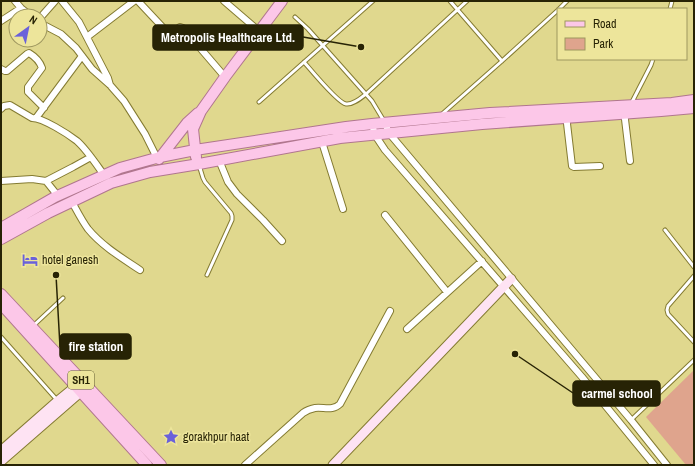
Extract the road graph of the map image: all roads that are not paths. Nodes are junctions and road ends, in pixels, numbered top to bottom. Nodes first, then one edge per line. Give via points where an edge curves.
1 (15, 1) edge
2 (55, 1) edge
3 (62, 1) edge
4 (134, 1) edge
5 (138, 1) edge
6 (224, 1) edge
7 (282, 1) edge
8 (373, 1) edge
9 (450, 1) edge
10 (467, 1) edge
11 (567, 1) edge
12 (21, 8) edge
13 (559, 8) edge
14 (48, 9) edge
15 (457, 10) junction
16 (557, 10) edge
17 (295, 17) dead end
18 (48, 27) edge
19 (259, 31) junction
20 (87, 37) junction
21 (323, 46) junction
22 (82, 56) junction
23 (653, 60) edge
24 (502, 61) junction
25 (304, 62) junction
26 (1, 69) edge
27 (224, 77) junction
28 (110, 85) junction
29 (366, 94) junction
30 (694, 100) edge
31 (259, 102) dead end
32 (44, 108) junction
33 (694, 108) edge
34 (1, 109) edge
35 (627, 110) junction
36 (201, 111) junction
37 (566, 113) junction
38 (36, 118) junction
39 (438, 118) junction
40 (385, 122) junction
41 (372, 124) junction
42 (389, 133) junction
43 (375, 135) junction
44 (322, 142) junction
45 (195, 150) junction
46 (91, 157) junction
47 (159, 158) junction
48 (219, 160) junction
49 (630, 161) dead end
50 (197, 164) junction
51 (600, 166) dead end
52 (150, 172) junction
53 (104, 175) junction
54 (1, 181) edge
55 (46, 181) junction
56 (58, 196) junction
57 (72, 202) junction
58 (343, 209) dead end
59 (385, 215) dead end
60 (1, 228) edge
61 (665, 230) dead end
62 (1, 239) edge
63 (282, 241) dead end
64 (482, 261) junction
65 (694, 267) edge
66 (140, 270) dead end
67 (207, 275) dead end
68 (694, 276) edge
69 (511, 279) junction
70 (504, 287) junction
71 (447, 292) junction
72 (1, 294) edge
73 (63, 298) dead end
74 (1, 304) edge
75 (390, 311) dead end
76 (32, 327) junction
77 (407, 329) dead end
78 (1, 337) edge
79 (694, 342) edge
80 (694, 360) edge
81 (82, 386) junction
82 (58, 401) junction
83 (631, 420) junction
84 (1, 451) edge
85 (1, 461) edge
86 (147, 465) edge
87 (161, 465) edge
88 (245, 465) edge
89 (333, 465) edge
90 (654, 465) edge
91 (667, 465) edge

1 - 12 street
2 - 14 street
3 - 20 street
4 - 20 street
5 - 27 street via 168,33 183,28
6 - 19 street
7 - 19 main road
8 - 21 lane
9 - 15 lane
10 - 15 lane
11 - 13 lane
15 - 24 lane
15 - 29 lane
16 - 24 lane
17 - 21 lane
18 - 22 street via 61,34
19 - 27 main road
20 - 28 street
21 - 25 lane
21 - 29 lane
22 - 28 street
22 - 32 street
23 - 35 lane
24 - 39 lane
25 - 29 lane via 341,102 353,102
25 - 31 lane
26 - 32 street via 7,70 27,54 31,54 42,68 28,87 28,92
27 - 36 main road
28 - 47 street via 124,101
29 - 40 lane
30 - 35 main road
32 - 38 street
33 - 35 main road
34 - 38 street via 10,105
35 - 37 main road
35 - 49 street
36 - 45 main road via 193,128
36 - 47 main road via 187,123
37 - 39 main road via 490,113
37 - 42 main road
37 - 51 street via 572,166
38 - 46 street via 77,141
39 - 40 main road
40 - 41 main road
40 - 42 street
41 - 43 street
41 - 45 main road
42 - 43 main road
42 - 69 street
43 - 44 main road
43 - 64 street via 385,150
44 - 48 main road
44 - 58 street
45 - 47 main road
45 - 50 main road
46 - 53 street
46 - 55 street
47 - 52 main road
47 - 53 main road
48 - 50 main road
48 - 63 street via 228,182 237,194
50 - 52 main road
50 - 67 lane via 205,182 232,216
52 - 57 main road via 111,184
53 - 56 main road
54 - 55 street
55 - 56 street
56 - 60 main road
57 - 62 main road
57 - 66 street via 95,236
59 - 71 street
61 - 65 lane
64 - 70 street
64 - 71 street
68 - 79 lane via 667,310
69 - 70 street
69 - 83 street
70 - 89 street
70 - 90 street
71 - 77 street
72 - 76 main road, SH1
73 - 76 lane
74 - 81 main road, SH1
75 - 88 street via 337,408 315,408 303,413
76 - 81 main road, SH1
78 - 82 lane
80 - 83 lane
81 - 82 street
81 - 85 street
81 - 86 main road, SH1
81 - 87 main road, SH1
82 - 84 street
83 - 91 street

